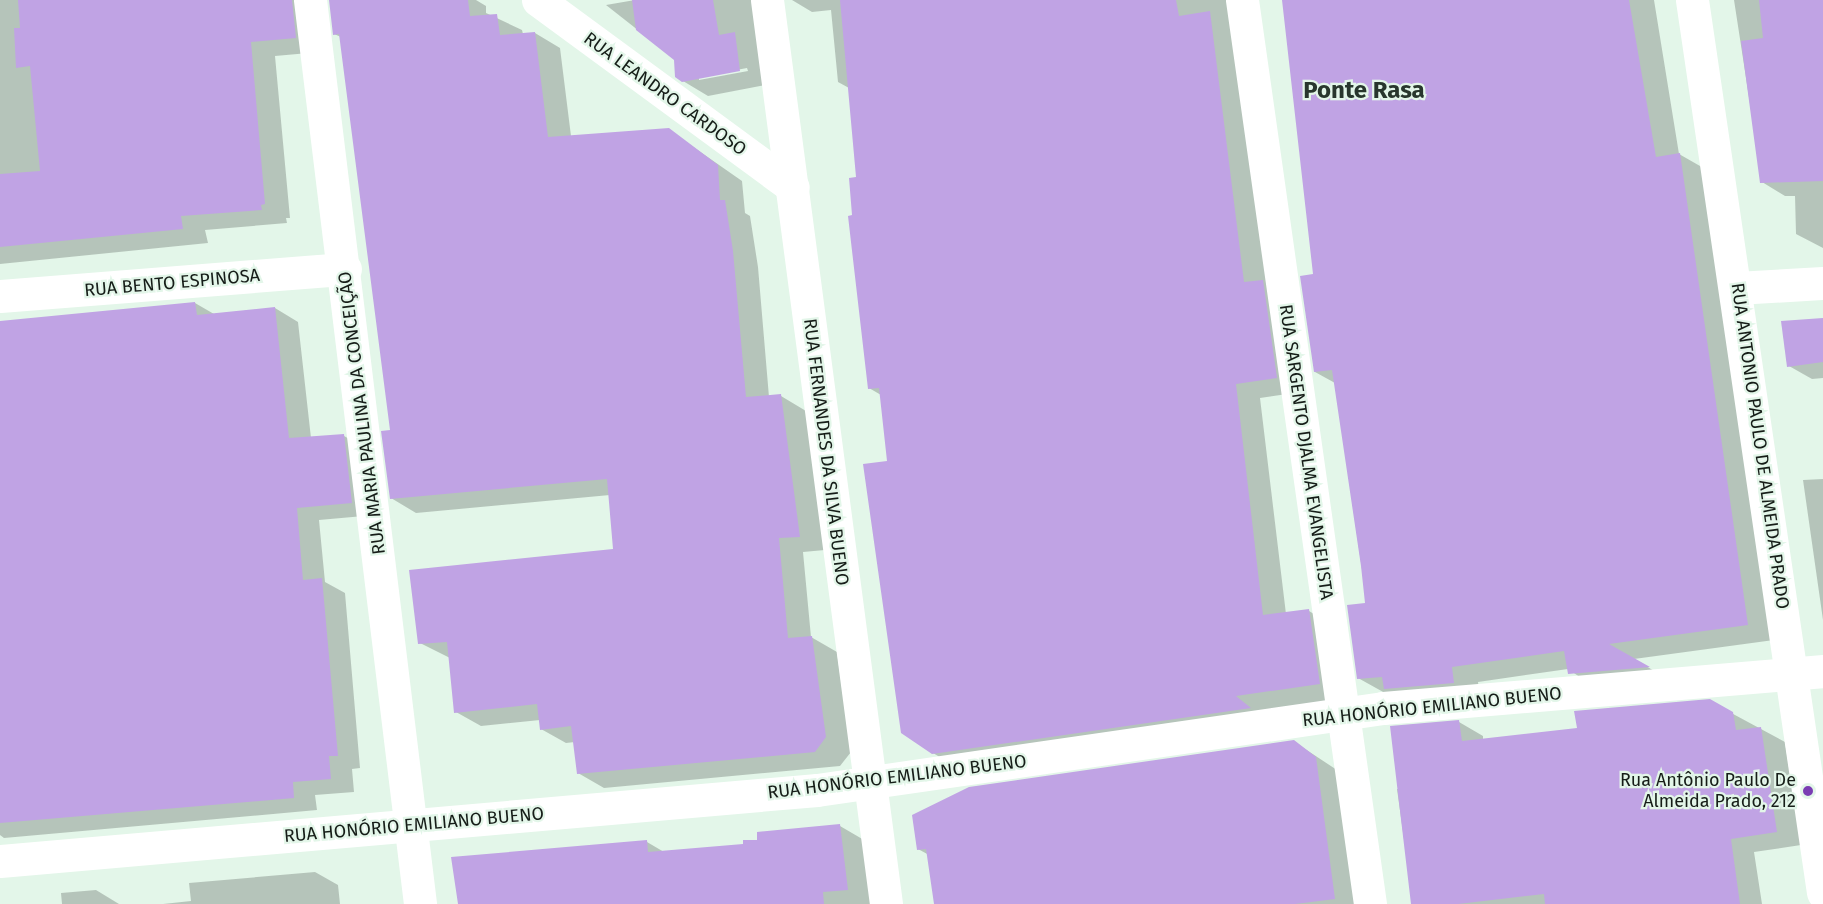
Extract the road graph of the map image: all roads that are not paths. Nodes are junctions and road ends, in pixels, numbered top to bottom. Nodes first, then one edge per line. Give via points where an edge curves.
1 (310, 0) edge
2 (538, 0) edge
3 (767, 0) edge
4 (1242, 0) edge
5 (1692, 0) edge
6 (793, 187) junction
7 (345, 269) junction
8 (1823, 283) edge
9 (1736, 288) junction
10 (0, 296) edge
11 (1807, 672) edge
12 (1343, 714) junction
13 (868, 783) junction
14 (410, 826) junction
15 (0, 861) edge
16 (1823, 892) edge
17 (420, 904) edge
18 (886, 904) edge
19 (1370, 904) edge

1 - 7 street, RUA MARIA PAULINA DA CONCEIÇÃO
2 - 6 street, RUA LEANDRO CARDOSO
3 - 6 street, RUA FERNANDES DA SILVA BUENO
4 - 12 street, RUA SARGENTO DJALMA EVANGELISTA
5 - 9 street, RUA ANTONIO PAULO DE ALMEIDA PRADO
6 - 13 street, RUA FERNANDES DA SILVA BUENO
7 - 10 street, RUA BENTO ESPINOSA
7 - 14 street, RUA MARIA PAULINA DA CONCEIÇÃO
8 - 9 street
9 - 11 street, RUA ANTONIO PAULO DE ALMEIDA PRADO
11 - 12 street, RUA HONÓRIO EMILIANO BUENO
11 - 16 street, RUA ANTONIO PAULO DE ALMEIDA PRADO
12 - 13 street, RUA HONÓRIO EMILIANO BUENO
12 - 19 street, RUA SARGENTO DJALMA EVANGELISTA
13 - 14 street, RUA HONÓRIO EMILIANO BUENO
13 - 18 street, RUA FERNANDES DA SILVA BUENO
14 - 15 street, RUA HONÓRIO EMILIANO BUENO
14 - 17 street, RUA MARIA PAULINA DA CONCEIÇÃO

